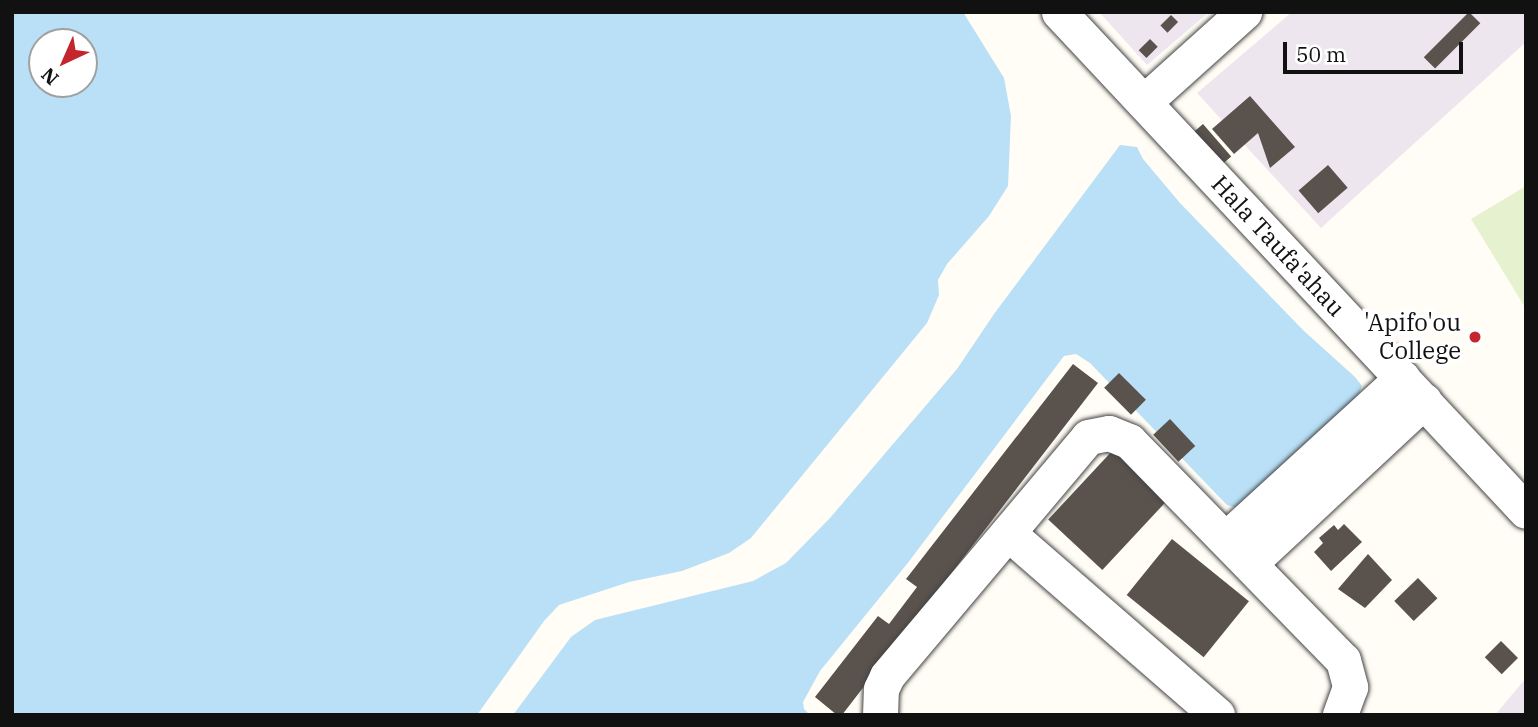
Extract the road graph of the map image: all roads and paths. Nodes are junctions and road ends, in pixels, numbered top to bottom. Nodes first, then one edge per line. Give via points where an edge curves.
1 (1059, 12) edge
2 (1244, 12) edge
3 (1144, 102) junction
4 (1413, 390) junction
5 (1526, 511) edge
6 (1008, 533) junction
7 (1238, 551) junction
8 (880, 715) edge
9 (1217, 715) edge
10 (1340, 715) edge

1 - 3 street, Hala Taufa'ahau
2 - 3 street
3 - 4 street, Hala Taufa'ahau
4 - 5 street, Hala Taufa'ahau
4 - 7 street
6 - 7 street via 1088,437 1109,433 1129,441
6 - 8 street via 887,676 881,689
6 - 9 street
7 - 10 street via 1343,660 1350,687

